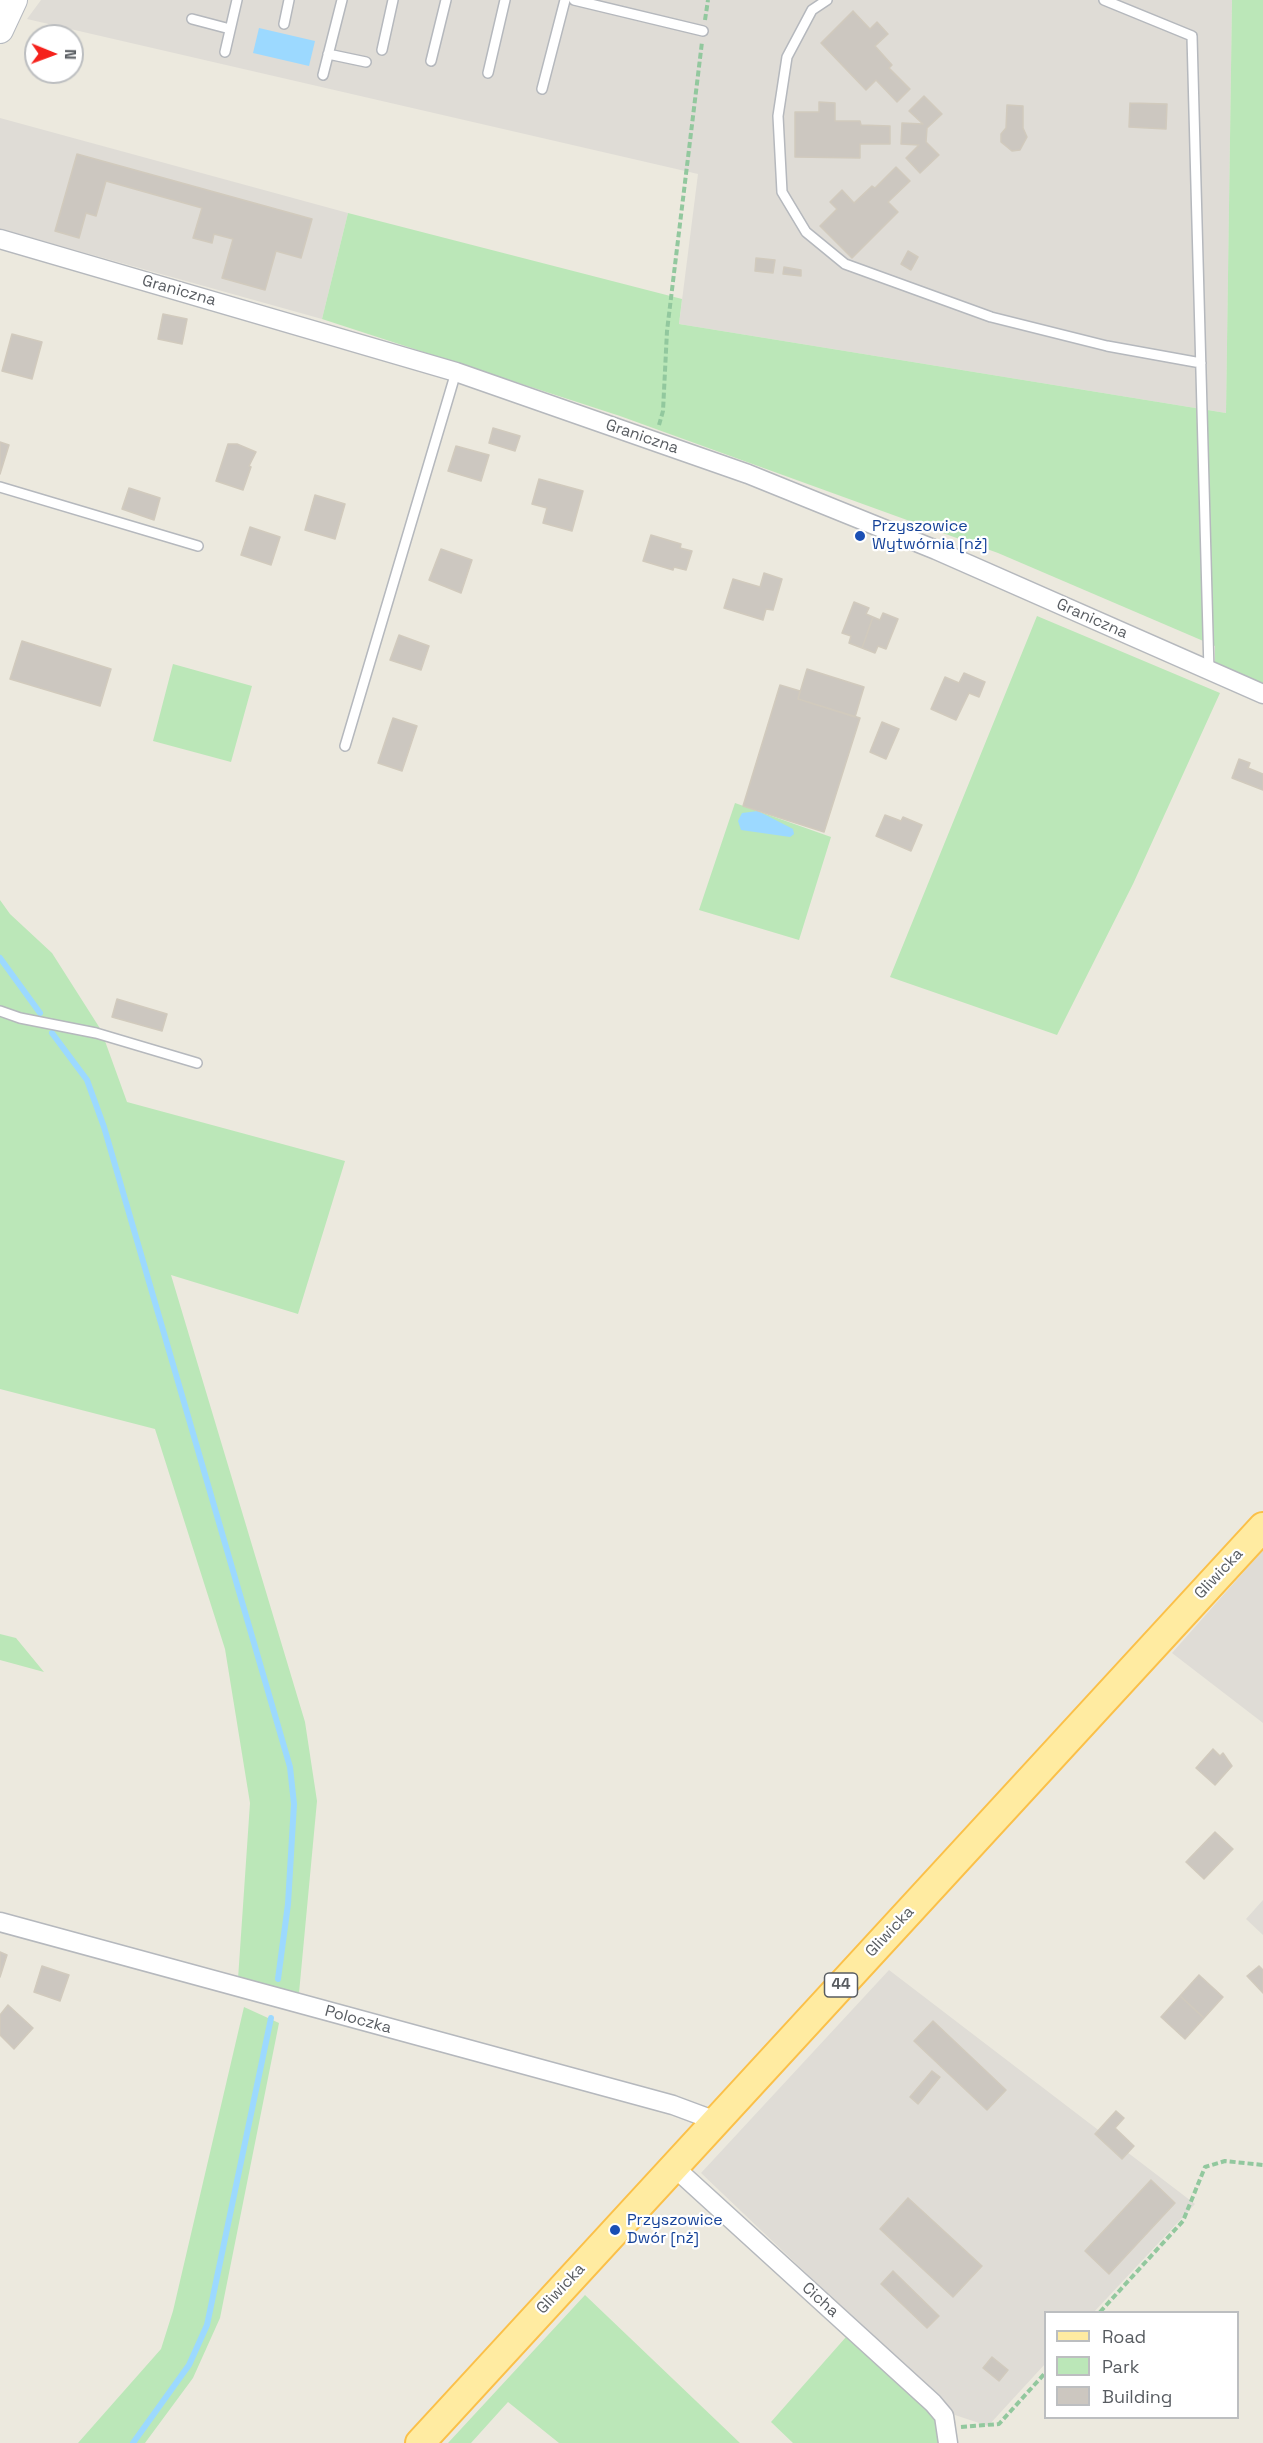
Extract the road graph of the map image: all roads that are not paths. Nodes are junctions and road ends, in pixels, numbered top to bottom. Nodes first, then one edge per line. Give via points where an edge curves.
1 (14, 0) edge
2 (237, 0) edge
3 (289, 0) edge
4 (342, 0) edge
5 (393, 0) edge
6 (447, 0) edge
7 (505, 0) edge
8 (565, 0) edge
9 (574, 0) edge
10 (827, 0) edge
11 (1104, 0) edge
12 (610, 4) edge
13 (192, 19) dead end
14 (284, 24) dead end
15 (230, 29) junction
16 (0, 30) edge
17 (703, 31) road end
18 (382, 50) dead end
19 (225, 52) dead end
20 (328, 54) junction
21 (431, 61) dead end
22 (366, 62) dead end
23 (488, 74) dead end
24 (323, 75) dead end
25 (542, 89) dead end
26 (0, 239) edge
27 (1200, 363) junction
28 (456, 372) junction
29 (0, 487) edge
30 (198, 546) dead end
31 (1209, 672) junction
32 (1263, 694) edge
33 (345, 746) dead end
34 (0, 1011) edge
35 (198, 1063) dead end
36 (1263, 1527) edge
37 (0, 1922) edge
38 (716, 2121) junction
39 (674, 2167) junction
40 (948, 2436) edge
41 (420, 2443) edge

1 - 16 street
2 - 15 lane
3 - 14 lane
4 - 20 lane
5 - 18 lane
6 - 21 lane
7 - 23 lane
8 - 25 lane
9 - 12 lane
10 - 27 lane via 812,9 787,57 778,116 782,192 806,232 845,264 992,317 1107,346
11 - 27 lane via 1191,36
12 - 17 lane
13 - 15 lane
15 - 19 lane
20 - 22 lane
20 - 24 lane
26 - 28 street, Graniczna
27 - 31 lane
28 - 31 street, Graniczna via 748,474 936,550
28 - 33 lane
29 - 30 lane
31 - 32 street, Graniczna
34 - 35 lane via 96,1033
36 - 38 main road, Gliwicka / 44
37 - 38 street, Poloczka via 673,2105
38 - 39 main road, Gliwicka / 44
39 - 40 street, Cicha via 933,2403 944,2415
39 - 41 main road, Gliwicka / 44

